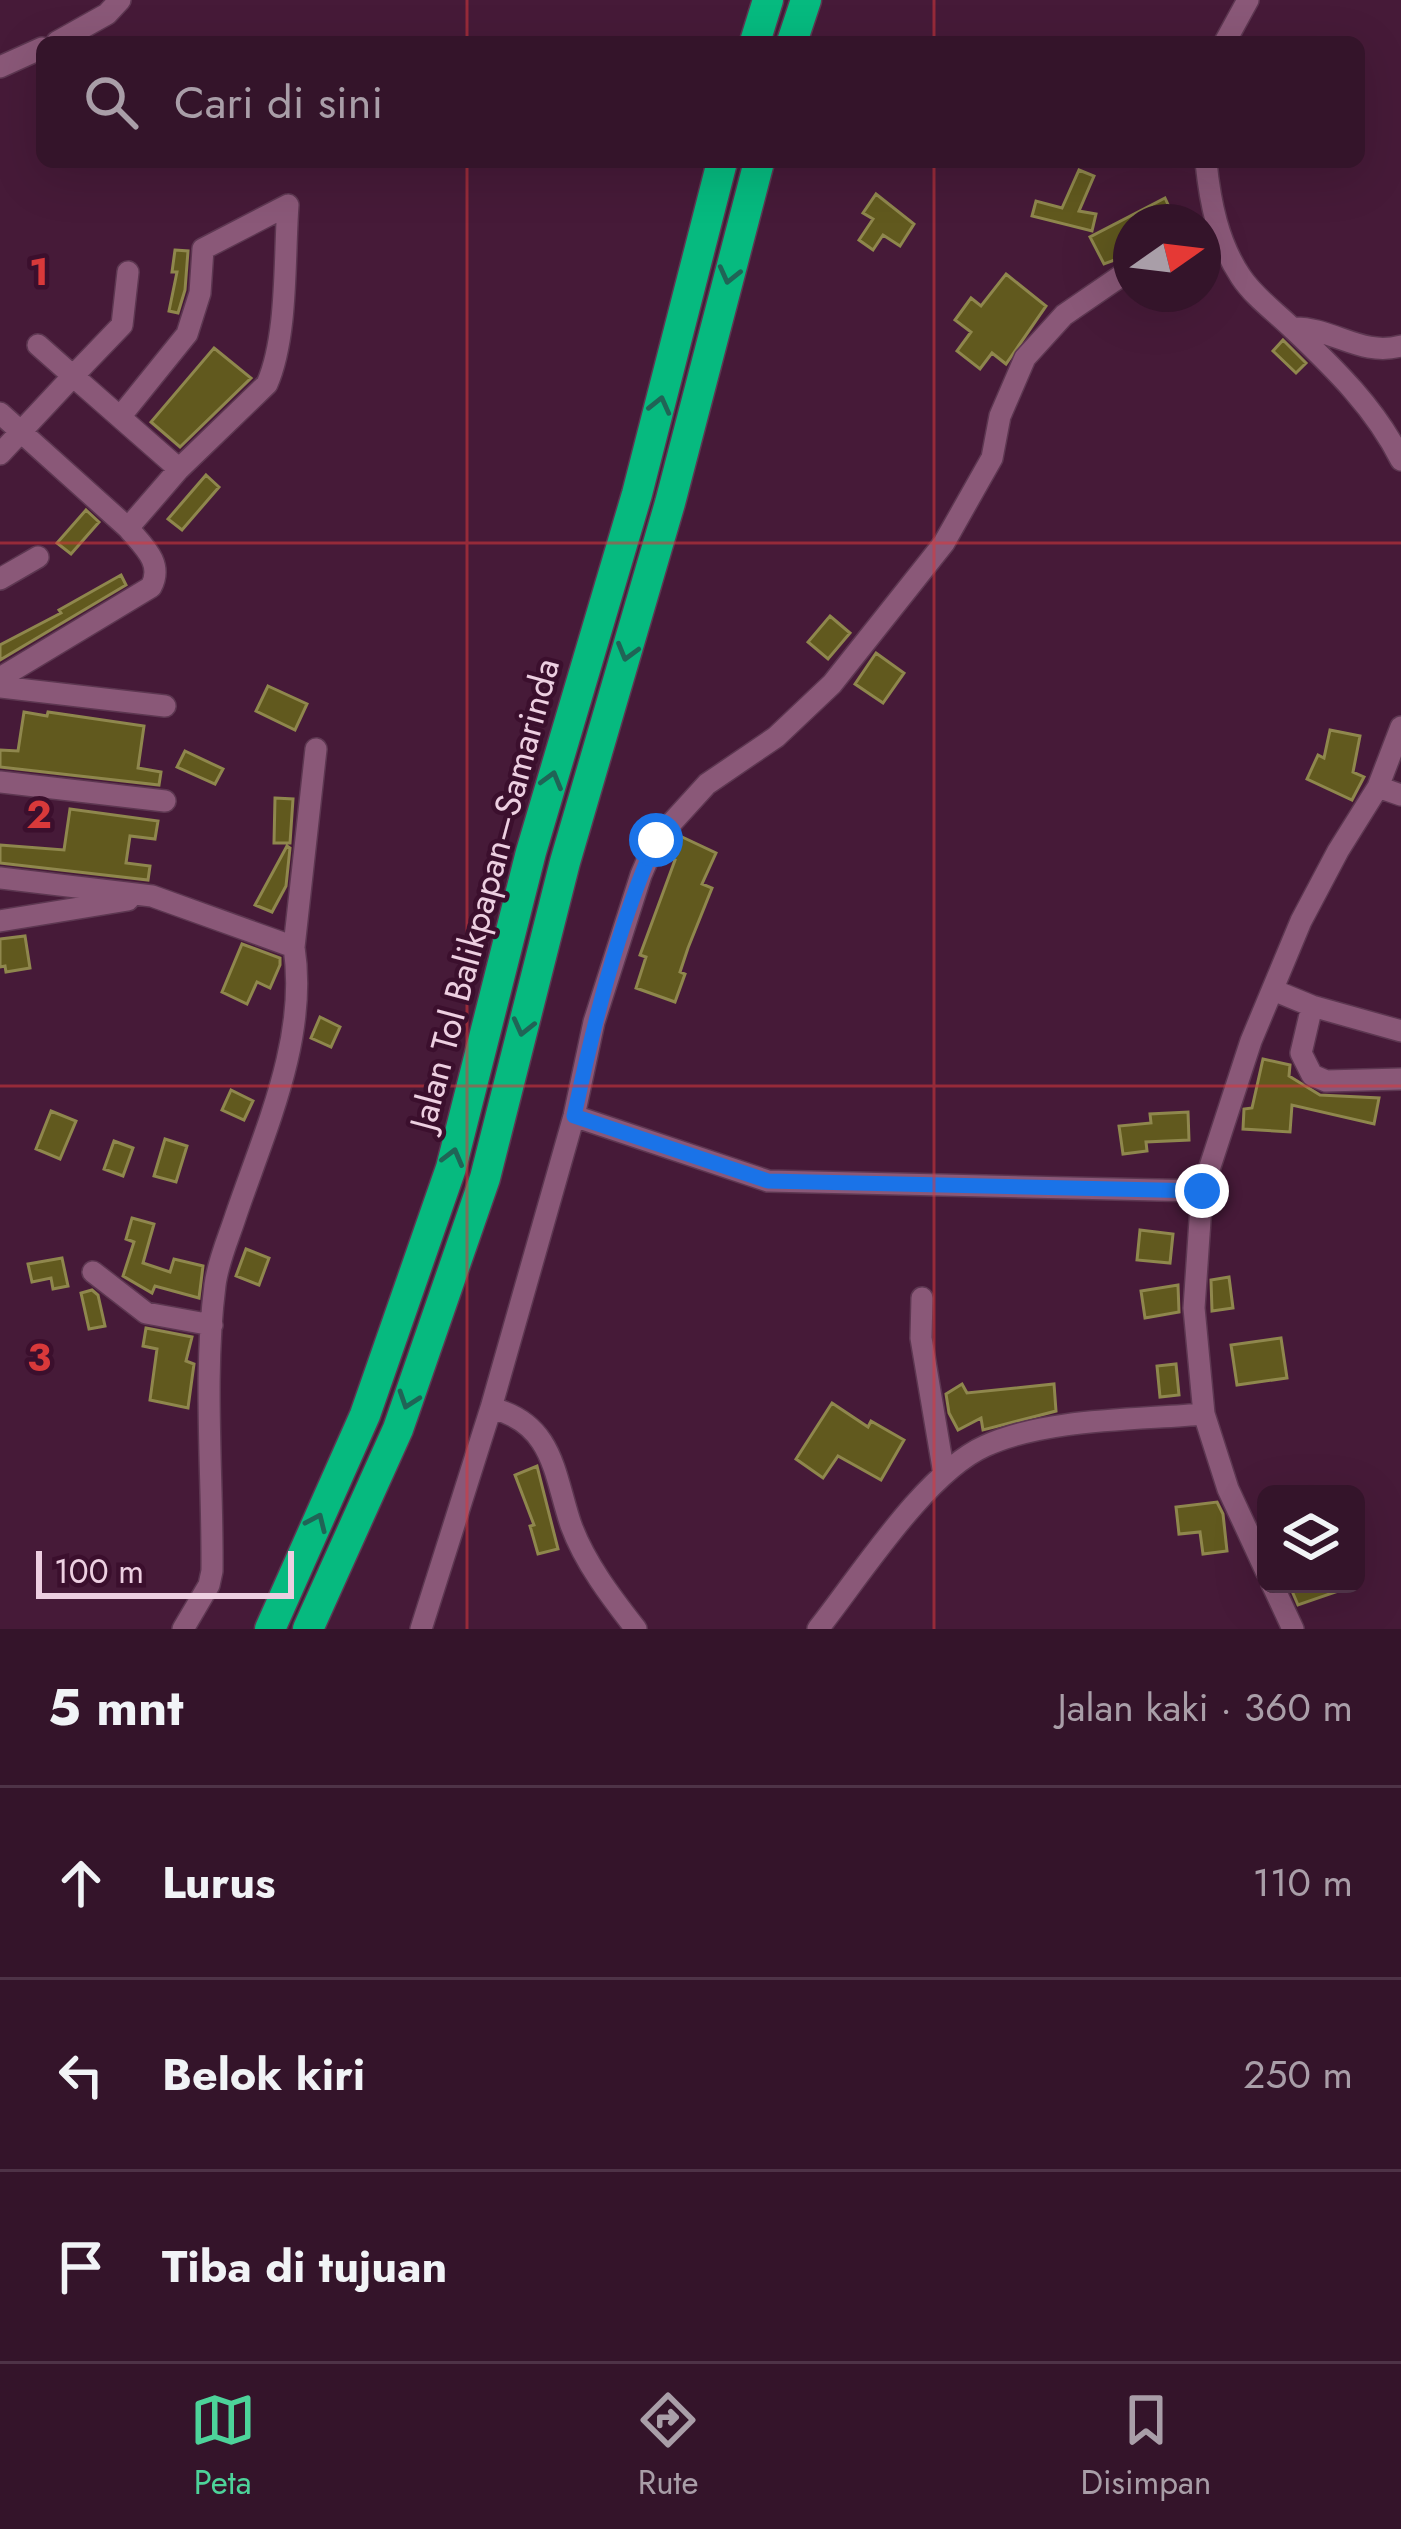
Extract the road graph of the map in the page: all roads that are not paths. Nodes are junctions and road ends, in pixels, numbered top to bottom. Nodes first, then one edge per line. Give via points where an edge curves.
1 (120, 0) edge
2 (768, 0) edge
3 (806, 0) edge
4 (1248, 0) edge
5 (67, 36) edge
6 (757, 36) edge
7 (795, 36) edge
8 (1228, 36) edge
9 (36, 51) edge
10 (0, 67) edge
11 (720, 168) edge
12 (757, 168) edge
13 (1206, 168) edge
14 (1208, 204) edge
15 (1221, 240) edge
16 (128, 272) dead end
17 (1113, 280) edge
18 (1293, 328) junction
19 (38, 344) dead end
20 (1401, 346) edge
21 (73, 376) junction
22 (0, 413) edge
23 (120, 418) junction
24 (19, 432) junction
25 (0, 454) edge
26 (1401, 460) edge
27 (179, 469) junction
28 (128, 528) junction
29 (38, 557) dead end
30 (0, 579) edge
31 (0, 683) edge
32 (165, 706) dead end
33 (1401, 727) edge
34 (316, 749) dead end
35 (0, 782) edge
36 (1378, 788) junction
37 (1401, 795) edge
38 (165, 801) dead end
39 (0, 878) edge
40 (152, 896) junction
41 (0, 921) edge
42 (294, 947) junction
43 (1273, 990) junction
44 (1312, 1006) junction
45 (1401, 1031) edge
46 (1401, 1078) edge
47 (574, 1116) junction
48 (1202, 1191) junction
49 (93, 1273) dead end
50 (922, 1298) dead end
51 (212, 1324) junction
52 (491, 1408) junction
53 (1204, 1414) junction
54 (944, 1474) junction
55 (1257, 1552) edge
56 (1276, 1593) edge
57 (184, 1629) edge
58 (270, 1629) edge
59 (308, 1629) edge
60 (421, 1629) edge
61 (636, 1629) edge
62 (818, 1629) edge
63 (1293, 1629) edge

1 - 5 street
2 - 6 highway
3 - 7 highway
4 - 8 street
9 - 10 street
58 -> 11 highway, Jalan Tol Balikpapan–Samarinda via 365,1415 451,1168
12 -> 59 highway, Jalan Tol Balikpapan–Samarinda via 485,1178 398,1429
13 - 14 street
15 - 18 street via 1241,278
16 - 21 street via 122,325
17 - 47 street via 1064,314 1025,358 992,458 944,543 832,684 776,737 707,784 656,840 594,1022
18 - 20 street via 1368,349
18 - 26 street via 1359,396
19 - 21 street
21 - 23 street
21 - 24 street
22 - 24 street
23 - 27 street
23 - 27 street via 187,334 203,249 288,205 272,373
24 - 25 street
24 - 28 street
27 - 28 street
28 - 31 street via 156,566 151,586
29 - 30 street
31 - 32 street
33 - 36 street
34 - 42 street
35 - 38 street
36 - 37 street
36 - 43 street via 1300,921
39 - 40 street
40 - 41 street
40 - 42 street
42 - 51 street via 287,1063 215,1281
43 - 44 street
43 - 48 street
44 - 45 street
44 - 46 street via 1301,1053 1312,1075
47 - 48 street via 768,1181
47 - 52 street
48 - 53 street via 1194,1308
49 - 51 street via 146,1313
50 - 54 street
51 - 57 street via 212,1570
52 - 60 street
52 - 61 street via 508,1412 553,1456 572,1525
53 - 54 street via 1010,1436
53 - 55 street
54 - 62 street
56 - 63 street

